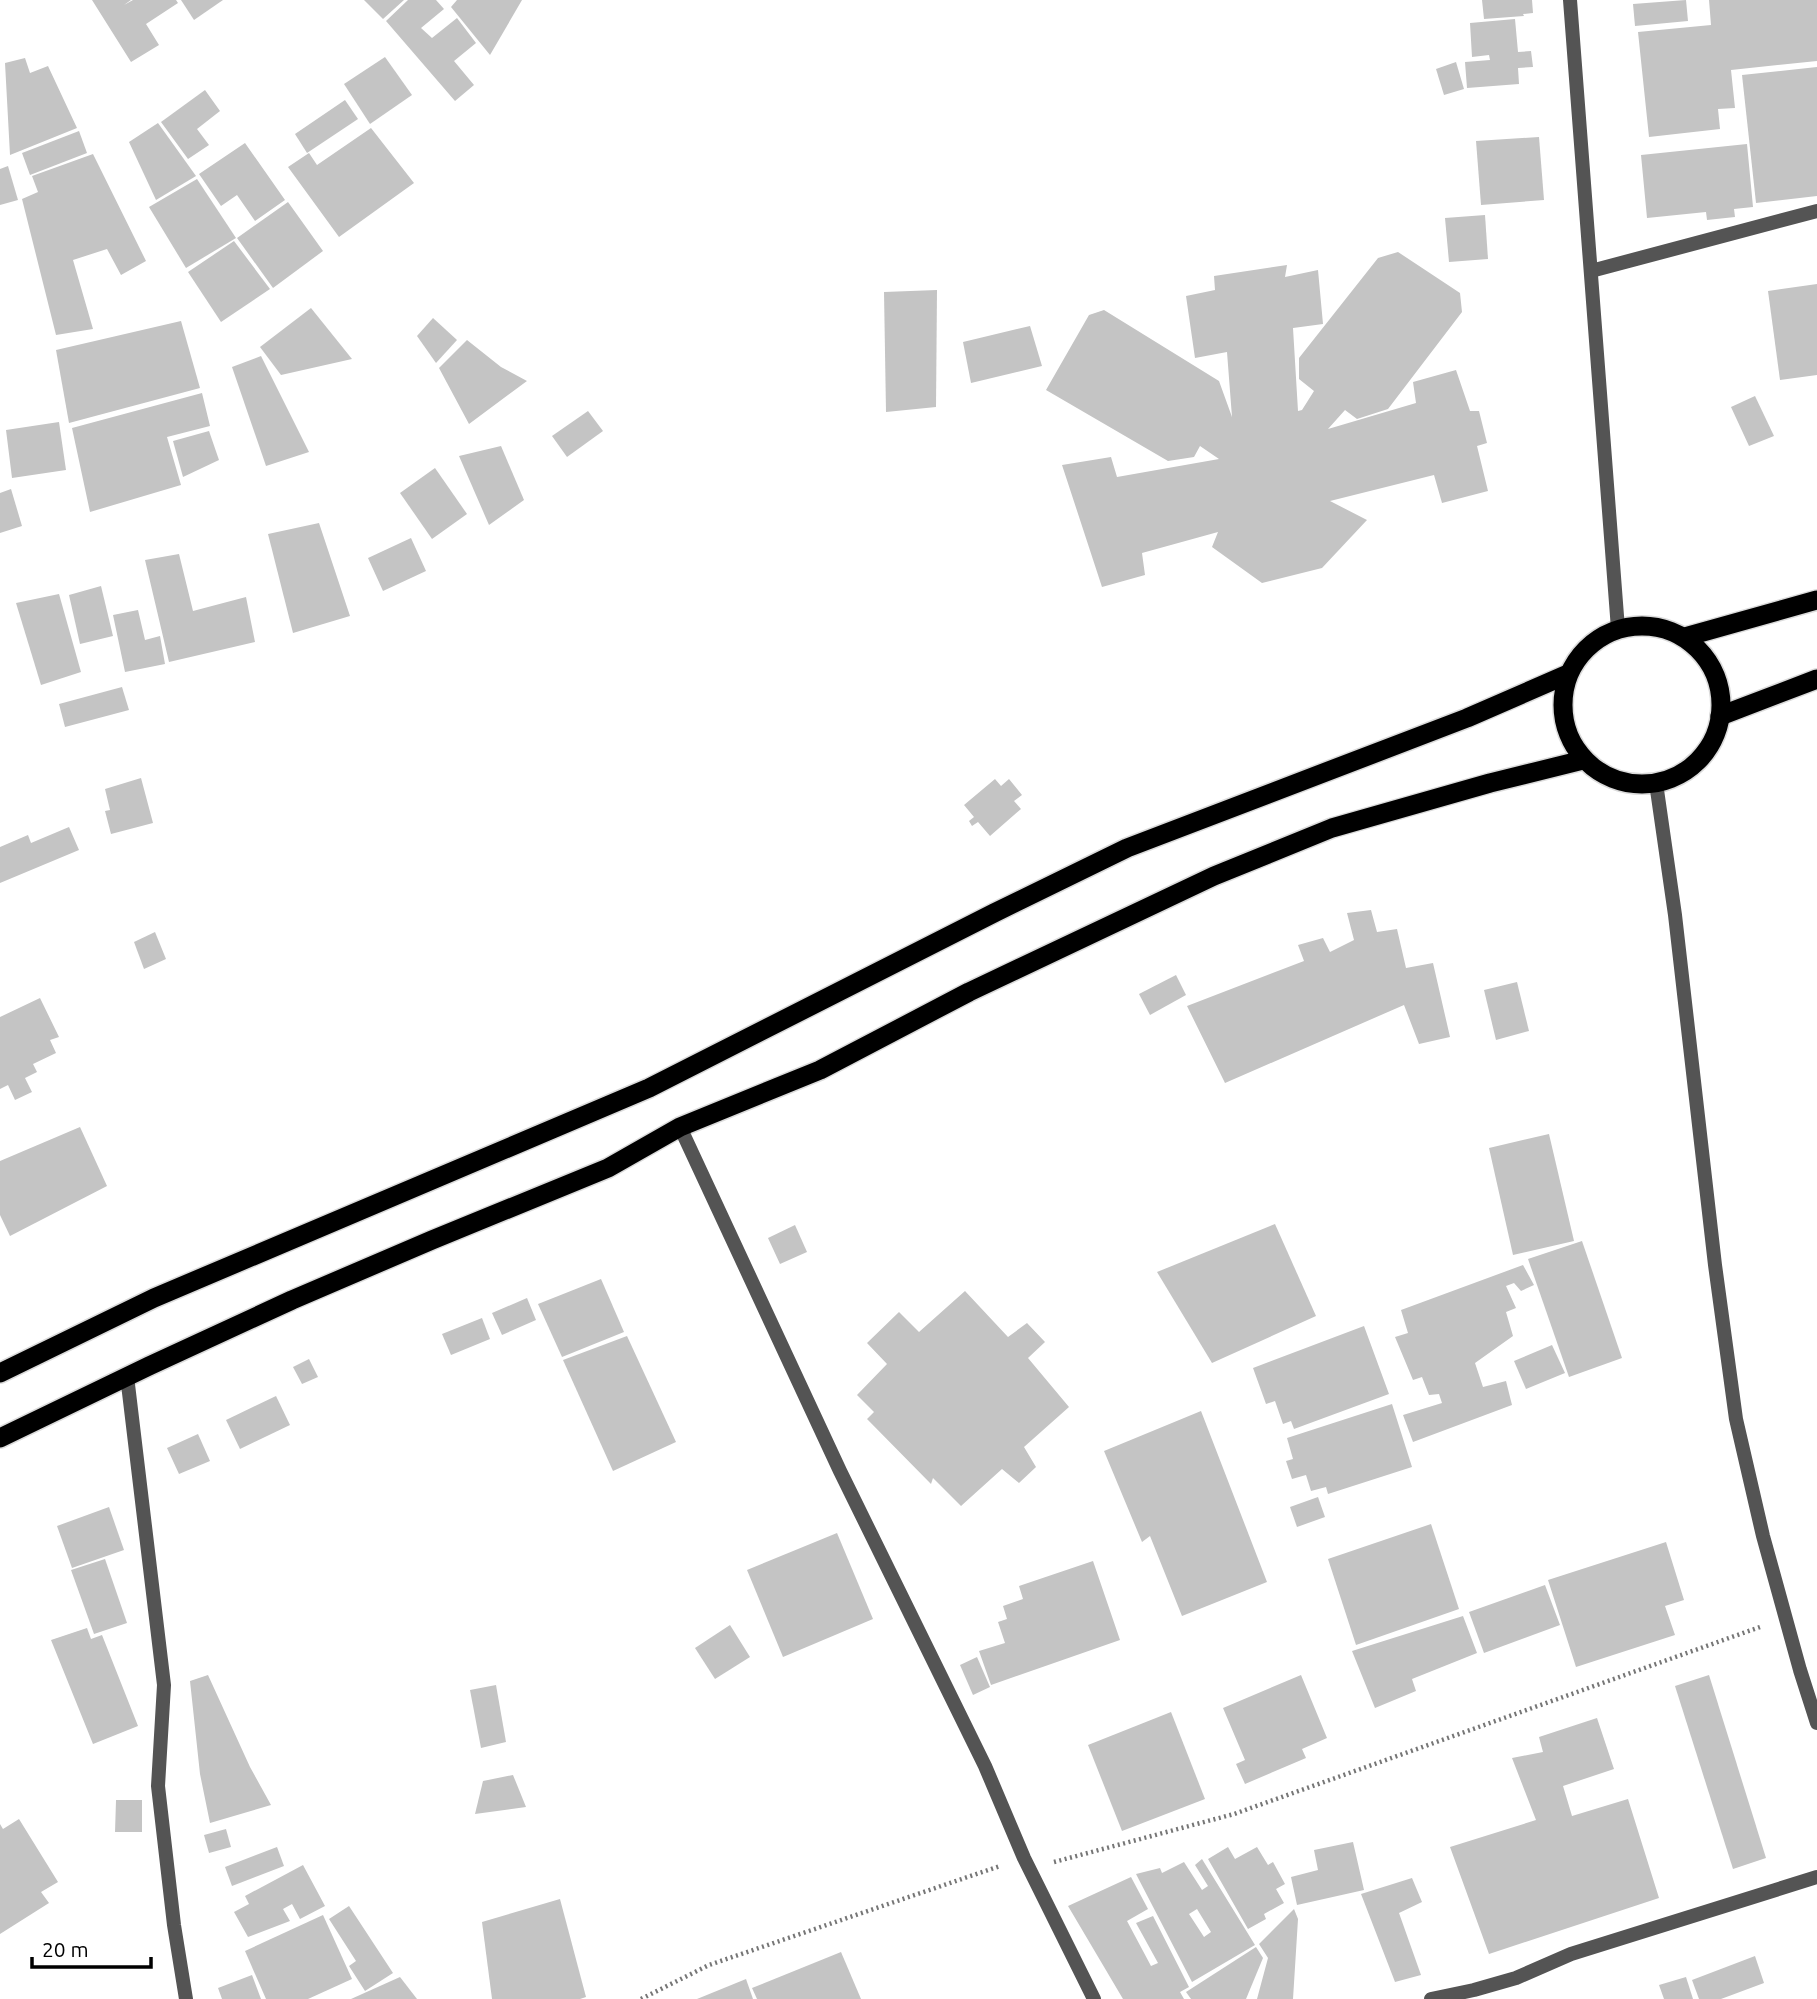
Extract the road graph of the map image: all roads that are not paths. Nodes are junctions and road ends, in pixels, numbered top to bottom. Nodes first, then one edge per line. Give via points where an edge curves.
1 (1570, 0) edge
2 (1817, 211) edge
3 (1591, 271) junction
4 (1817, 600) edge
5 (1618, 629) junction
6 (1685, 638) junction
7 (1569, 674) junction
8 (1817, 679) edge
9 (1720, 716) junction
10 (1583, 760) junction
11 (1656, 783) junction
12 (680, 1127) junction
13 (0, 1373) edge
14 (127, 1376) junction
15 (0, 1438) edge
16 (1817, 1723) edge
17 (1817, 1877) edge
18 (1476, 1995) edge
19 (186, 1999) edge
20 (1094, 1999) edge
21 (1432, 1999) edge

1 - 3 street
2 - 3 street
3 - 5 street
4 - 6 highway
5 - 6 highway via 1664,628
5 - 7 highway via 1580,654
6 - 9 highway via 1714,672 1721,694
7 - 10 highway via 1562,696 1563,719
7 - 13 highway via 1467,718 1127,848 649,1088 154,1298
8 - 9 highway
9 - 11 highway via 1700,759 1680,774
10 - 11 highway via 1622,782
10 - 12 highway via 1332,828 1127,916 820,1070
11 - 16 street via 1737,1419 1763,1536
12 - 14 highway via 608,1168 292,1300
12 - 20 street
14 - 15 highway
14 - 19 street via 164,1685 158,1786
17 - 18 street via 1571,1954
18 - 21 street

